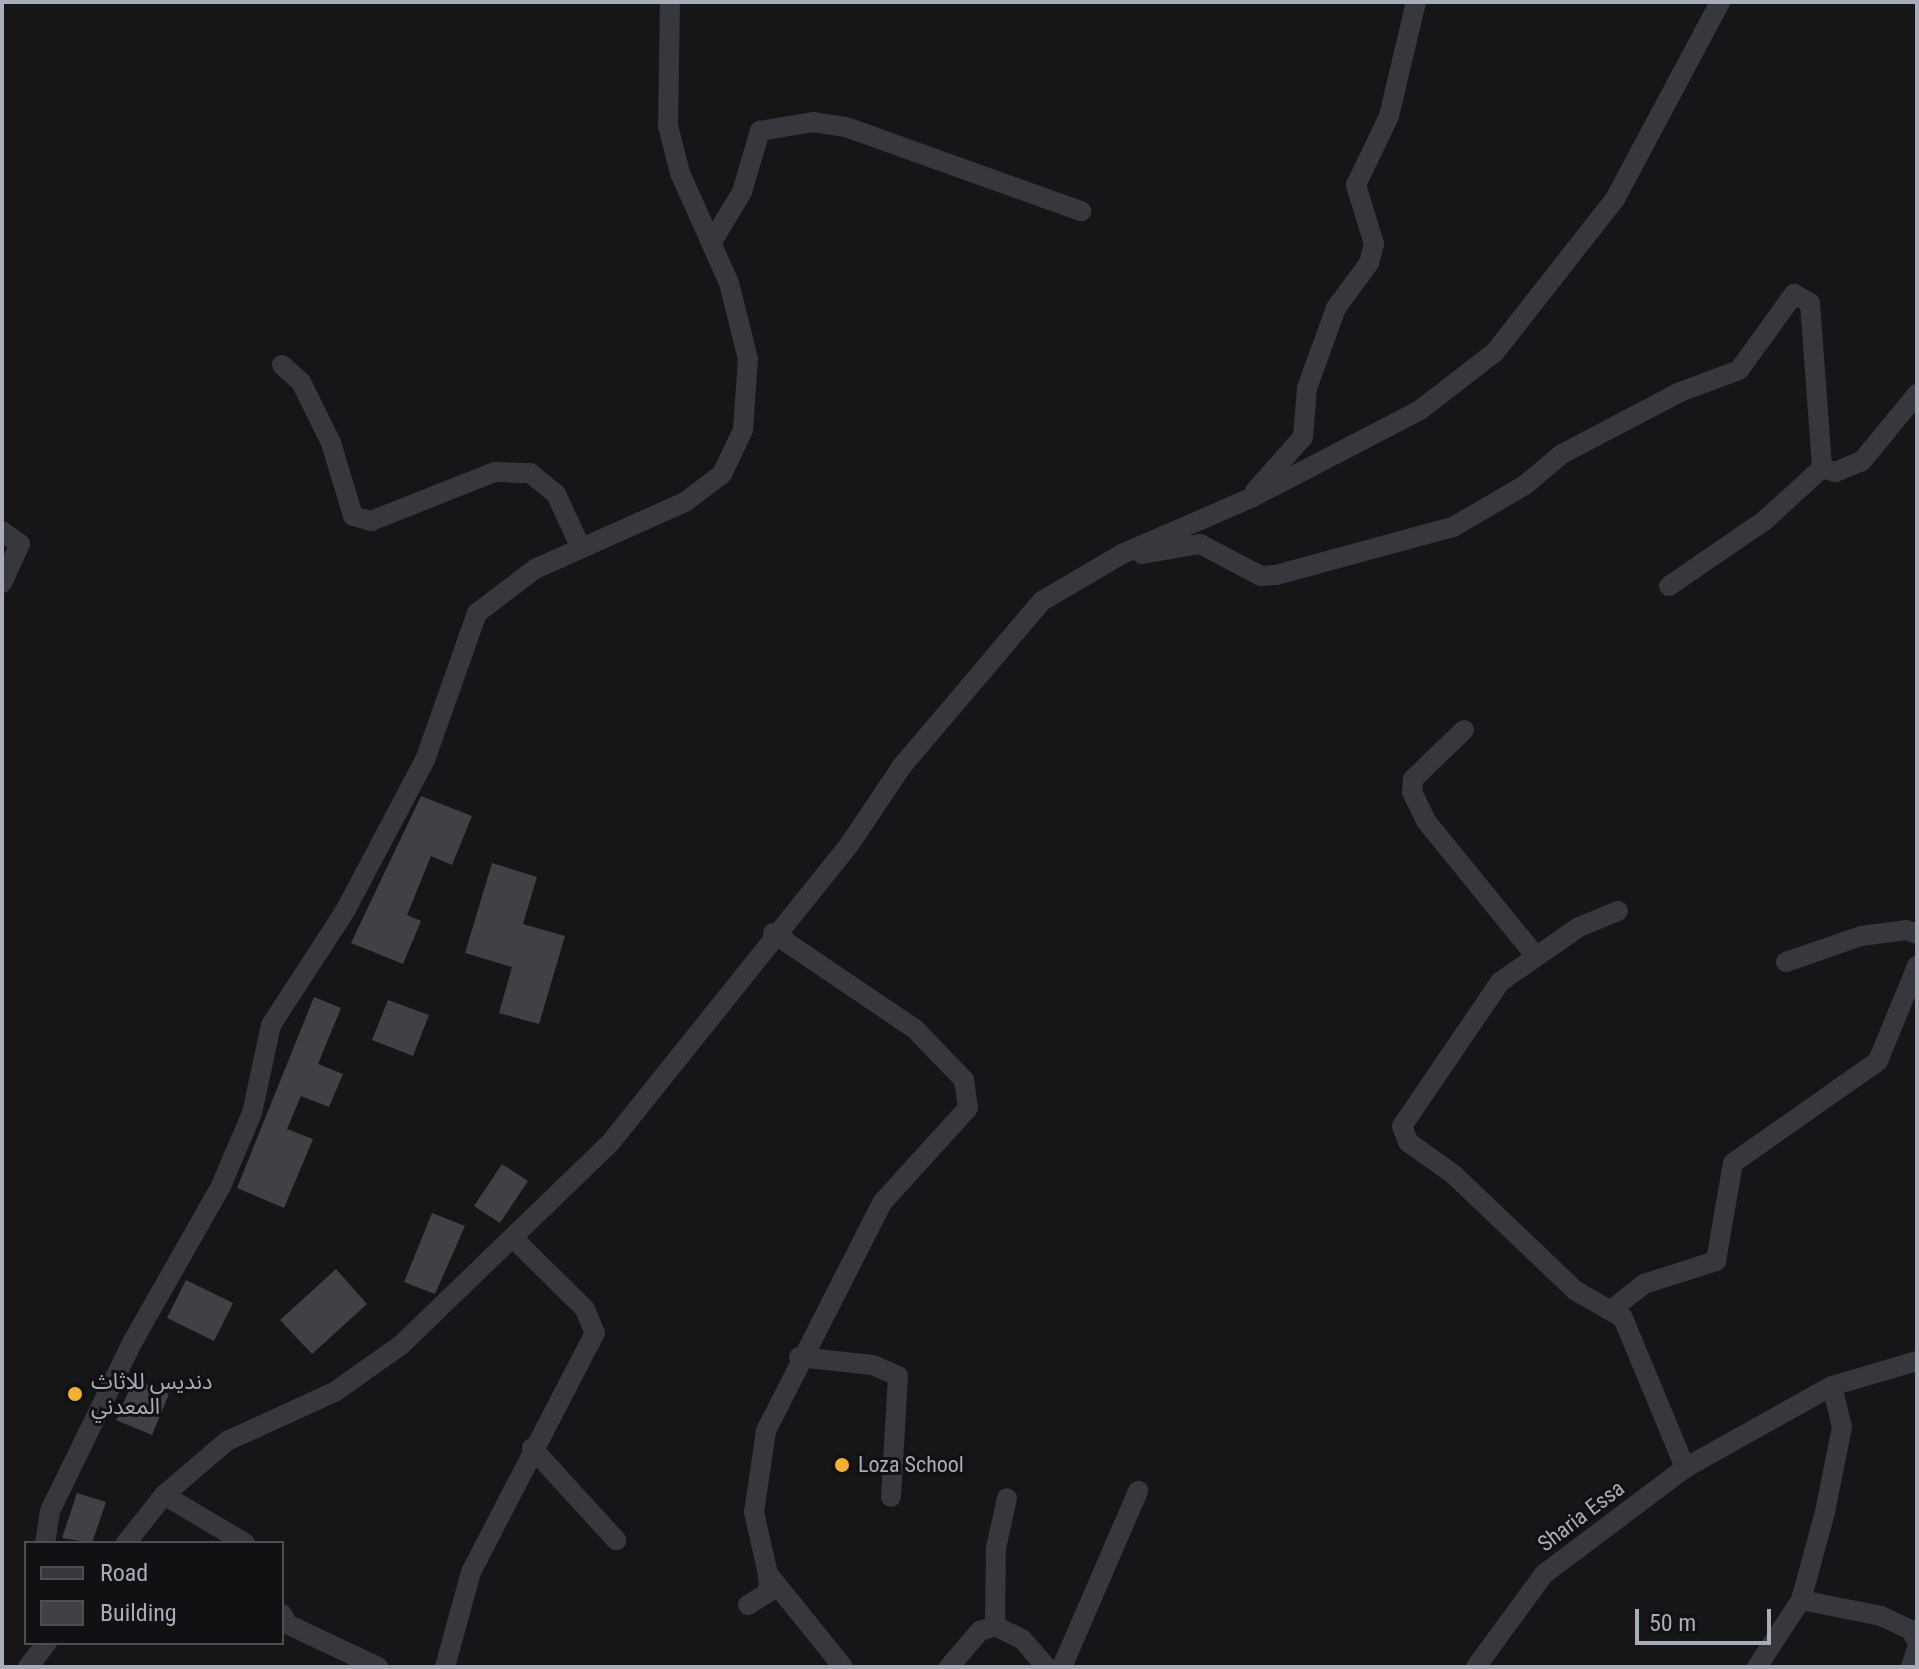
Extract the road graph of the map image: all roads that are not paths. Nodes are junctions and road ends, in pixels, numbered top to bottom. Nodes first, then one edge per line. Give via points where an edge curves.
1 (670, 2) edge
2 (1416, 2) edge
3 (1720, 2) edge
4 (1081, 211) dead end
5 (713, 240) junction
6 (282, 365) dead end
7 (1917, 394) edge
8 (1822, 468) junction
9 (1251, 498) junction
10 (2, 531) edge
11 (581, 548) junction
12 (1122, 554) junction
13 (2, 583) edge
14 (1669, 586) dead end
15 (1464, 730) dead end
16 (1618, 911) dead end
17 (773, 933) junction
18 (1917, 934) edge
19 (1535, 955) junction
20 (1786, 962) dead end
21 (1917, 966) edge
22 (515, 1240) junction
23 (1611, 1310) junction
24 (799, 1357) junction
25 (1917, 1361) edge
26 (1832, 1386) junction
27 (532, 1448) junction
28 (1685, 1468) junction
29 (1138, 1491) dead end
30 (164, 1495) junction
31 (891, 1497) dead end
32 (1007, 1498) dead end
33 (616, 1540) dead end
34 (45, 1541) edge
35 (128, 1541) edge
36 (242, 1541) edge
37 (768, 1574) junction
38 (1801, 1600) junction
39 (748, 1605) dead end
40 (284, 1616) edge
41 (995, 1626) junction
42 (1917, 1642) edge
43 (31, 1645) edge
44 (45, 1645) edge
45 (1917, 1648) edge
46 (831, 1664) edge
47 (28, 1667) edge
48 (378, 1667) edge
49 (445, 1667) edge
50 (949, 1667) edge
51 (1046, 1667) edge
52 (1062, 1667) edge
53 (1476, 1667) edge
54 (1757, 1667) edge
55 (1911, 1667) edge

1 - 5 street via 668,126 680,173
2 - 9 street via 1389,116 1356,185 1374,244 1369,263 1336,308 1307,388 1303,437
3 - 9 street via 1615,199 1495,352 1420,410
4 - 5 street via 846,127 813,122 760,131 742,192
5 - 11 street via 748,359 743,430 722,474 697,493
6 - 11 street via 301,382 331,443 353,516 371,521 495,472 530,473 556,494
7 - 8 street via 1862,461 1835,472
8 - 12 street via 1810,303 1794,294 1739,370 1680,392 1562,454 1514,492 1453,527 1276,575 1261,576 1200,544
8 - 14 street via 1764,521
9 - 12 street
10 - 13 street via 20,544
11 - 34 street via 535,569 477,613 425,760 345,911 271,1025 252,1113 227,1172 133,1341 50,1511
12 - 17 street via 1042,601 902,766 849,845
15 - 19 street via 1413,779 1412,792 1426,821
16 - 19 street
17 - 22 street via 611,1142
17 - 24 street via 915,1029 964,1080 968,1108 882,1203
18 - 20 street via 1906,930 1861,936
19 - 23 street via 1475,1010 1402,1126 1408,1142 1453,1174 1576,1291
21 - 23 street via 1878,1061 1733,1163 1716,1261 1644,1284
22 - 27 street via 585,1309 595,1333
22 - 30 street via 401,1345 336,1391 227,1441
23 - 28 street via 1623,1318
24 - 31 street via 873,1365 898,1376
24 - 37 street via 766,1431 754,1512
25 - 26 street, Sharia Essa
26 - 28 street, Sharia Essa
26 - 38 street via 1842,1427
27 - 33 street
27 - 49 street via 471,1572
28 - 53 street, Sharia Essa via 1544,1574
29 - 52 street
30 - 35 street
30 - 36 street
32 - 41 street via 996,1548
37 - 39 street via 769,1592
37 - 46 street
38 - 42 street via 1881,1616 1911,1630
38 - 54 street
40 - 48 street via 298,1630
41 - 50 street via 980,1631
41 - 51 street via 1022,1639
43 - 47 street
44 - 47 street
45 - 55 street

